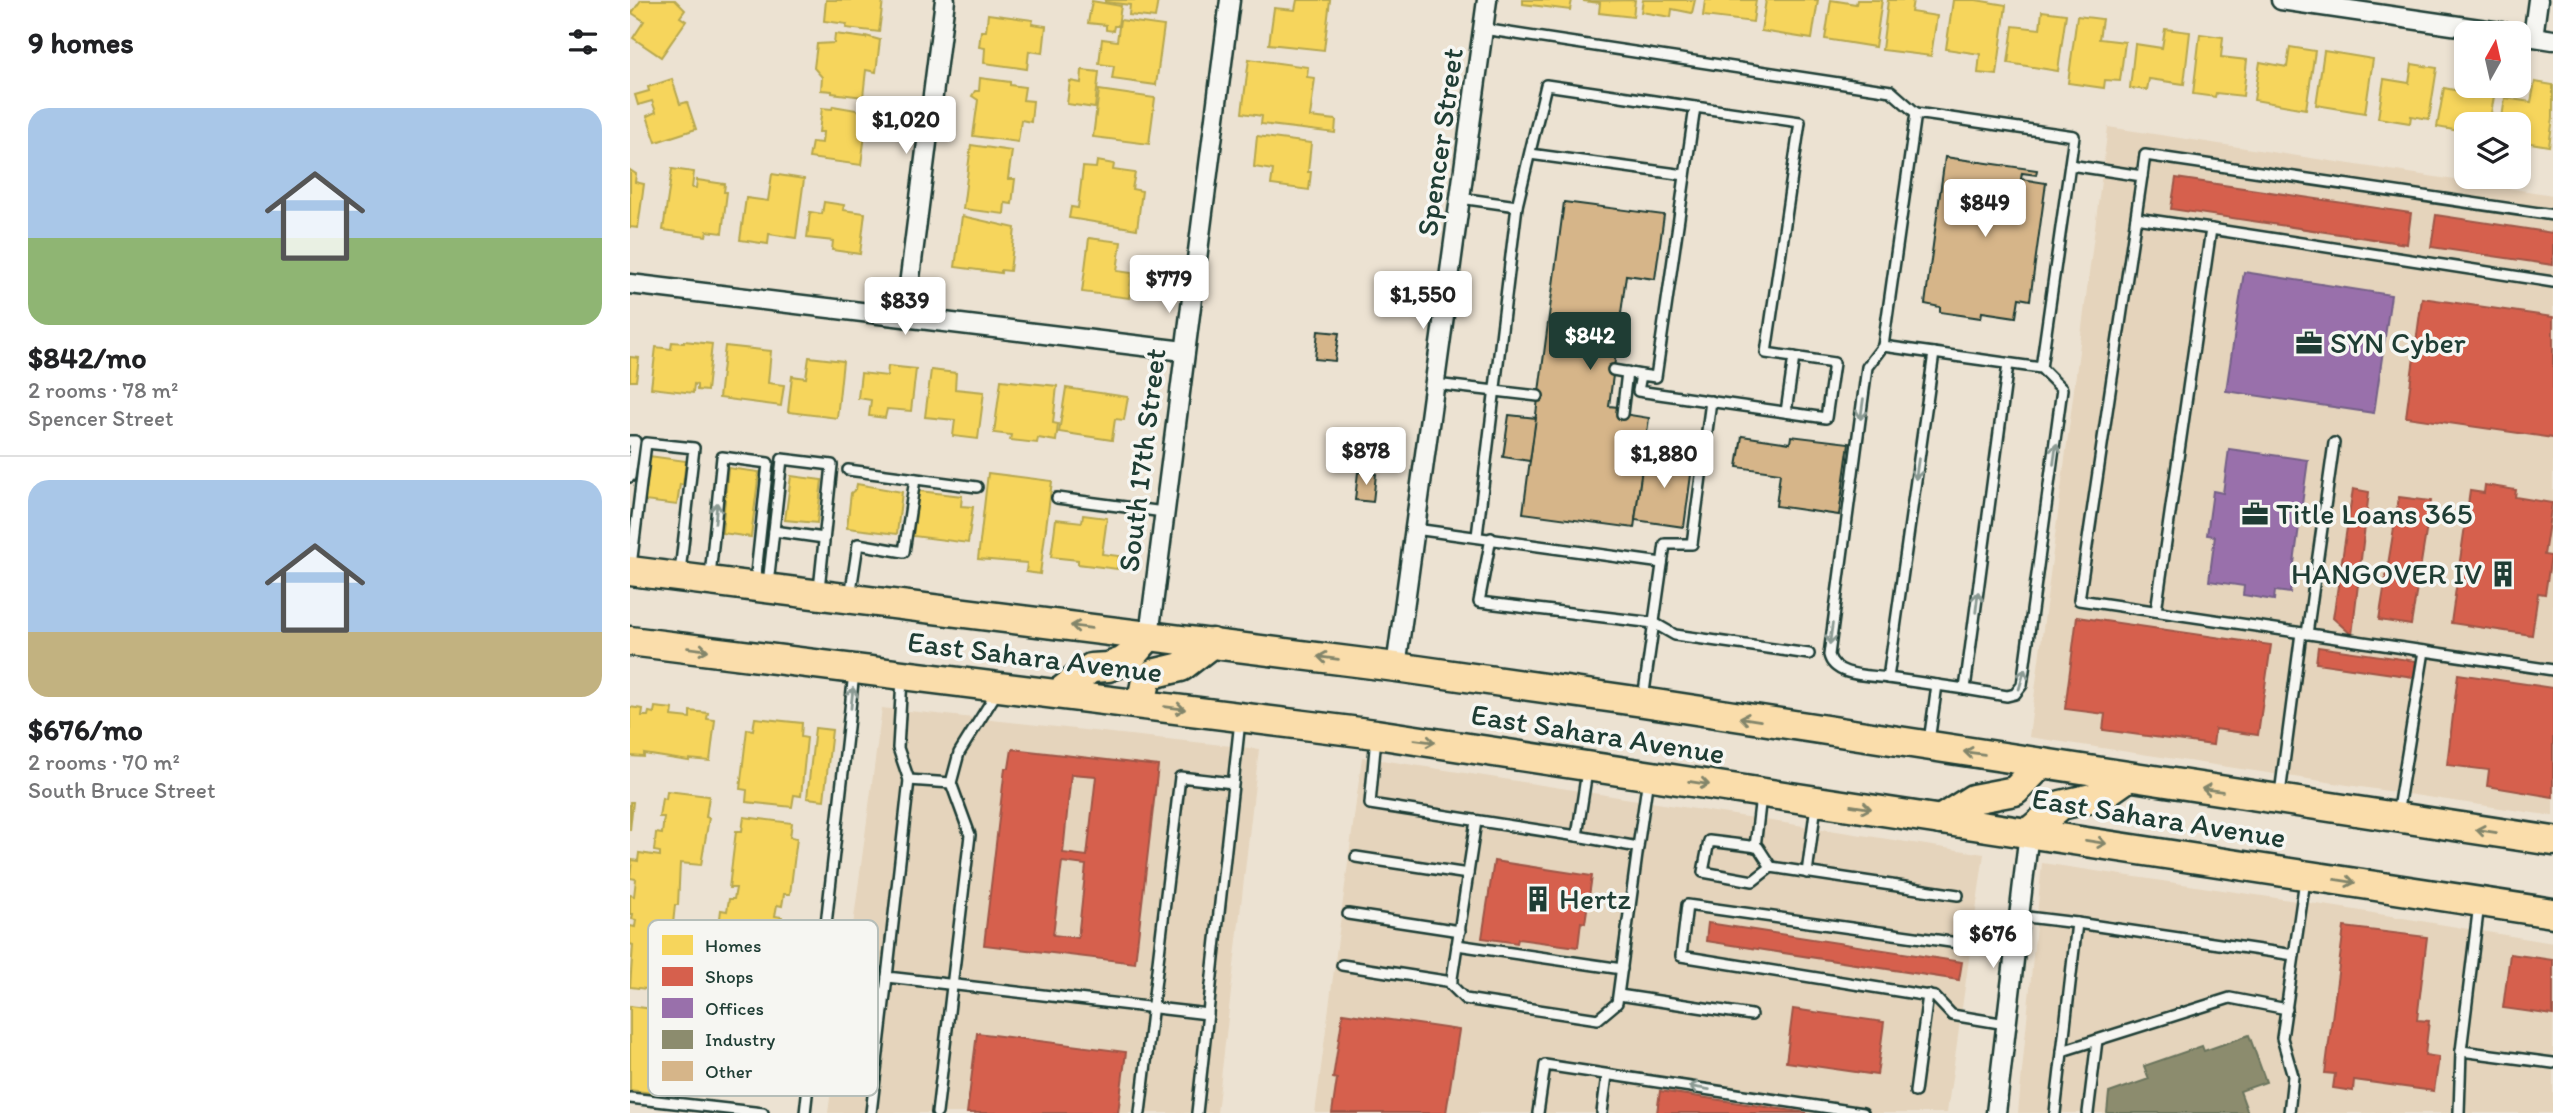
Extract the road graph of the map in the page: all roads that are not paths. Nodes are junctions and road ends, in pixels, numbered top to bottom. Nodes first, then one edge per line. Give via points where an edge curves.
1 (945, 0) edge
2 (1230, 0) edge
3 (1487, 0) edge
4 (2281, 0) edge
5 (2538, 0) edge
6 (2530, 21) edge
7 (2454, 25) edge
8 (1483, 29) junction
9 (2531, 37) edge
10 (2553, 40) edge
11 (1695, 107) junction
12 (1916, 113) junction
13 (1530, 154) junction
14 (2070, 165) junction
15 (1685, 175) junction
16 (2142, 176) junction
17 (1460, 198) junction
18 (1517, 206) junction
19 (2553, 215) edge
20 (2136, 218) junction
21 (2211, 229) junction
22 (2553, 282) edge
23 (630, 284) edge
24 (905, 317) junction
25 (1883, 346) junction
26 (1184, 351) junction
27 (1934, 353) junction
28 (1794, 357) junction
29 (2008, 364) junction
30 (2041, 368) junction
31 (1613, 370) dead end
32 (1627, 372) junction
33 (1641, 375) junction
34 (1435, 384) junction
35 (1625, 390) junction
36 (1494, 391) junction
37 (1638, 391) junction
38 (1538, 396) dead end
39 (1711, 401) junction
40 (1786, 412) junction
41 (1622, 414) dead end
42 (630, 441) edge
43 (2334, 443) dead end
44 (848, 470) dead end
45 (630, 477) edge
46 (915, 479) junction
47 (976, 487) dead end
48 (1057, 498) dead end
49 (1164, 512) junction
50 (1415, 529) junction
51 (774, 531) junction
52 (1477, 536) junction
53 (824, 538) junction
54 (1491, 538) junction
55 (1662, 563) junction
56 (630, 571) edge
57 (680, 577) junction
58 (709, 581) junction
59 (761, 587) junction
60 (818, 595) junction
61 (850, 599) junction
62 (2156, 611) junction
63 (1654, 623) junction
64 (2304, 633) junction
65 (1149, 636) junction
66 (630, 640) edge
67 (1212, 643) junction
68 (2424, 651) junction
69 (1809, 654) dead end
70 (1396, 667) junction
71 (855, 668) junction
72 (2553, 670) edge
73 (903, 674) junction
74 (1888, 678) junction
75 (1937, 685) junction
76 (1001, 686) junction
77 (1965, 690) junction
78 (1059, 693) junction
79 (1643, 702) junction
80 (1141, 704) junction
81 (1240, 715) junction
82 (1376, 734) junction
83 (1928, 746) junction
84 (2042, 763) junction
85 (1588, 765) junction
86 (1648, 775) junction
87 (2128, 777) junction
88 (909, 780) junction
89 (951, 783) junction
90 (1233, 783) junction
91 (1762, 792) junction
92 (2279, 800) junction
93 (1817, 801) junction
94 (2397, 818) junction
95 (1940, 820) junction
96 (1476, 821) junction
97 (2029, 832) junction
98 (1577, 836) junction
99 (2553, 841) edge
100 (1638, 847) junction
101 (1755, 847) junction
102 (1356, 857) dead end
103 (1771, 867) junction
104 (1807, 873) junction
105 (1468, 874) junction
106 (2306, 874) junction
107 (1958, 895) dead end
108 (2480, 902) junction
109 (2553, 913) edge
110 (1348, 914) dead end
111 (2019, 916) junction
112 (826, 920) edge
113 (2077, 923) junction
114 (1460, 931) junction
115 (1457, 945) junction
116 (2015, 951) junction
117 (2294, 955) junction
118 (1342, 965) dead end
119 (1622, 969) junction
120 (887, 977) junction
121 (1451, 982) junction
122 (953, 985) junction
123 (1619, 995) junction
124 (1928, 995) junction
125 (1153, 1007) junction
126 (2287, 1009) junction
127 (1208, 1014) junction
128 (1751, 1015) dead end
129 (2006, 1024) junction
130 (2097, 1040) junction
131 (2062, 1051) junction
132 (2461, 1051) junction
133 (878, 1054) edge
134 (2553, 1063) edge
135 (1607, 1074) junction
136 (1914, 1092) dead end
137 (630, 1098) edge
138 (763, 1113) edge
139 (937, 1113) edge
140 (1140, 1113) edge
141 (1197, 1113) edge
142 (1538, 1113) edge
143 (1602, 1113) edge
144 (1863, 1113) edge
145 (1996, 1113) edge
146 (2055, 1113) edge
147 (2088, 1113) edge
148 (2289, 1113) edge
149 (2459, 1113) edge

1 - 24 street
2 - 26 street, South 17th Street
3 - 8 street, Spencer Street
4 - 7 street
5 - 6 street
8 - 12 lane via 1891,91
8 - 17 street, Spencer Street
9 - 10 street
11 - 13 lane via 1546,85
11 - 15 lane
11 - 28 lane via 1800,122 1766,353
12 - 14 lane via 2074,136
12 - 25 lane
13 - 15 lane
13 - 18 lane
14 - 16 lane
14 - 30 lane
15 - 33 lane via 1656,377
16 - 19 lane via 2145,155
16 - 20 lane
17 - 18 lane
17 - 34 street, Spencer Street
18 - 36 lane
20 - 21 lane
20 - 62 lane via 2079,600
21 - 22 lane
21 - 62 lane
23 - 24 street
24 - 26 street
25 - 27 lane
25 -> 74 lane via 1867,367 1829,656 1839,670
26 - 49 street, South 17th Street
27 - 29 lane
27 -> 74 lane
28 - 40 lane
28 - 40 lane via 1834,363 1832,377 1826,418
29 - 30 lane
77 -> 29 lane
77 -> 30 lane via 2007,696 2022,685 2063,399 2062,388
31 - 32 lane
32 - 33 lane
32 - 35 lane
33 - 37 lane
34 - 36 lane
34 - 50 street, Spencer Street
35 - 37 lane
35 - 41 lane
36 - 38 lane
36 - 52 lane
37 - 39 lane
39 - 40 lane
39 - 55 lane via 1692,544 1665,544
42 - 45 lane via 635,441
43 - 64 lane
44 - 46 lane
46 - 47 lane
46 - 61 lane via 904,552 858,544
48 - 49 lane
49 - 65 street, South 17th Street
50 - 52 lane
50 - 70 street, Spencer Street
51 - 53 lane
51 - 53 lane via 782,459 832,465
51 - 59 lane
52 - 54 lane
53 - 60 lane
54 - 55 lane
54 - 63 lane via 1479,601
55 - 63 lane
56 - 57 main road, East Sahara Avenue
56 - 57 lane via 646,443 694,448
57 - 58 main road, East Sahara Avenue
58 - 59 main road, East Sahara Avenue
58 -> 59 lane via 722,457 768,463
59 - 60 main road, East Sahara Avenue
60 - 61 main road, East Sahara Avenue
65 -> 61 main road, East Sahara Avenue
62 - 64 lane
63 - 69 lane via 1675,635
63 - 79 lane
64 - 68 lane
64 - 92 lane
65 - 67 main road, East Sahara Avenue
65 - 78 main road via 1122,662 1091,668
66 -> 71 main road, East Sahara Avenue
70 -> 67 main road, East Sahara Avenue
67 - 80 main road via 1181,667 1152,674
68 - 72 lane
68 - 94 lane
70 - 79 main road, East Sahara Avenue
71 - 73 main road, East Sahara Avenue
112 -> 71 lane
73 - 76 main road, East Sahara Avenue
73 - 88 lane via 898,748
74 - 75 lane
75 - 77 lane
75 - 83 lane
76 - 78 main road, East Sahara Avenue
76 - 89 lane via 959,753
78 - 80 main road, East Sahara Avenue
83 -> 79 main road, East Sahara Avenue
80 -> 81 main road, East Sahara Avenue
81 - 82 main road, East Sahara Avenue
81 - 90 lane
82 -> 85 main road, East Sahara Avenue
82 - 96 lane via 1370,804
84 -> 83 main road, East Sahara Avenue
84 - 87 main road, East Sahara Avenue
84 - 95 main road via 2015,791 1973,799
85 - 86 main road, East Sahara Avenue
85 - 98 lane
86 -> 91 main road, East Sahara Avenue
86 - 100 lane
92 -> 87 main road, East Sahara Avenue
87 - 97 main road via 2101,796 2061,804
88 - 89 lane
88 - 120 lane
89 - 122 lane via 970,835
90 - 125 lane via 1180,777
90 - 127 lane
91 - 93 main road, East Sahara Avenue
91 - 101 lane
92 - 94 main road, East Sahara Avenue
93 -> 95 main road, East Sahara Avenue
93 - 104 lane
99 -> 94 main road, East Sahara Avenue
95 - 97 main road, East Sahara Avenue
96 - 98 lane
96 - 105 lane
97 -> 106 main road, East Sahara Avenue
97 - 111 street
98 - 100 lane
100 - 119 lane
101 - 103 lane
101 - 103 lane via 1709,841 1703,872 1753,881
102 - 105 lane
103 - 104 lane
104 - 107 lane
105 - 114 lane
106 -> 108 main road, East Sahara Avenue
106 - 117 lane
108 - 109 main road, East Sahara Avenue
108 - 132 lane
110 - 114 lane
111 - 113 lane
111 - 116 street
113 - 117 lane
113 - 131 lane
114 - 115 lane
115 - 119 lane
115 - 121 lane
116 - 124 lane via 1687,905 1681,956
116 - 129 street
117 - 126 lane
118 - 121 lane
119 - 123 lane
120 - 122 lane
120 - 133 lane
121 - 123 lane via 1465,999 1598,1019 1618,1003
122 - 125 lane
122 - 139 lane
123 - 128 lane
124 - 129 lane via 1935,996 1952,1015
124 - 136 lane
125 - 127 lane
125 - 140 lane
126 - 130 lane via 2230,998
126 - 148 lane via 2283,1038 2293,1076
127 - 141 lane
129 - 145 street
130 - 131 lane
130 - 147 lane
131 - 146 lane
132 - 134 lane
132 - 149 lane
135 - 142 lane via 1545,1065
135 - 143 lane
144 -> 135 lane
137 - 138 lane

